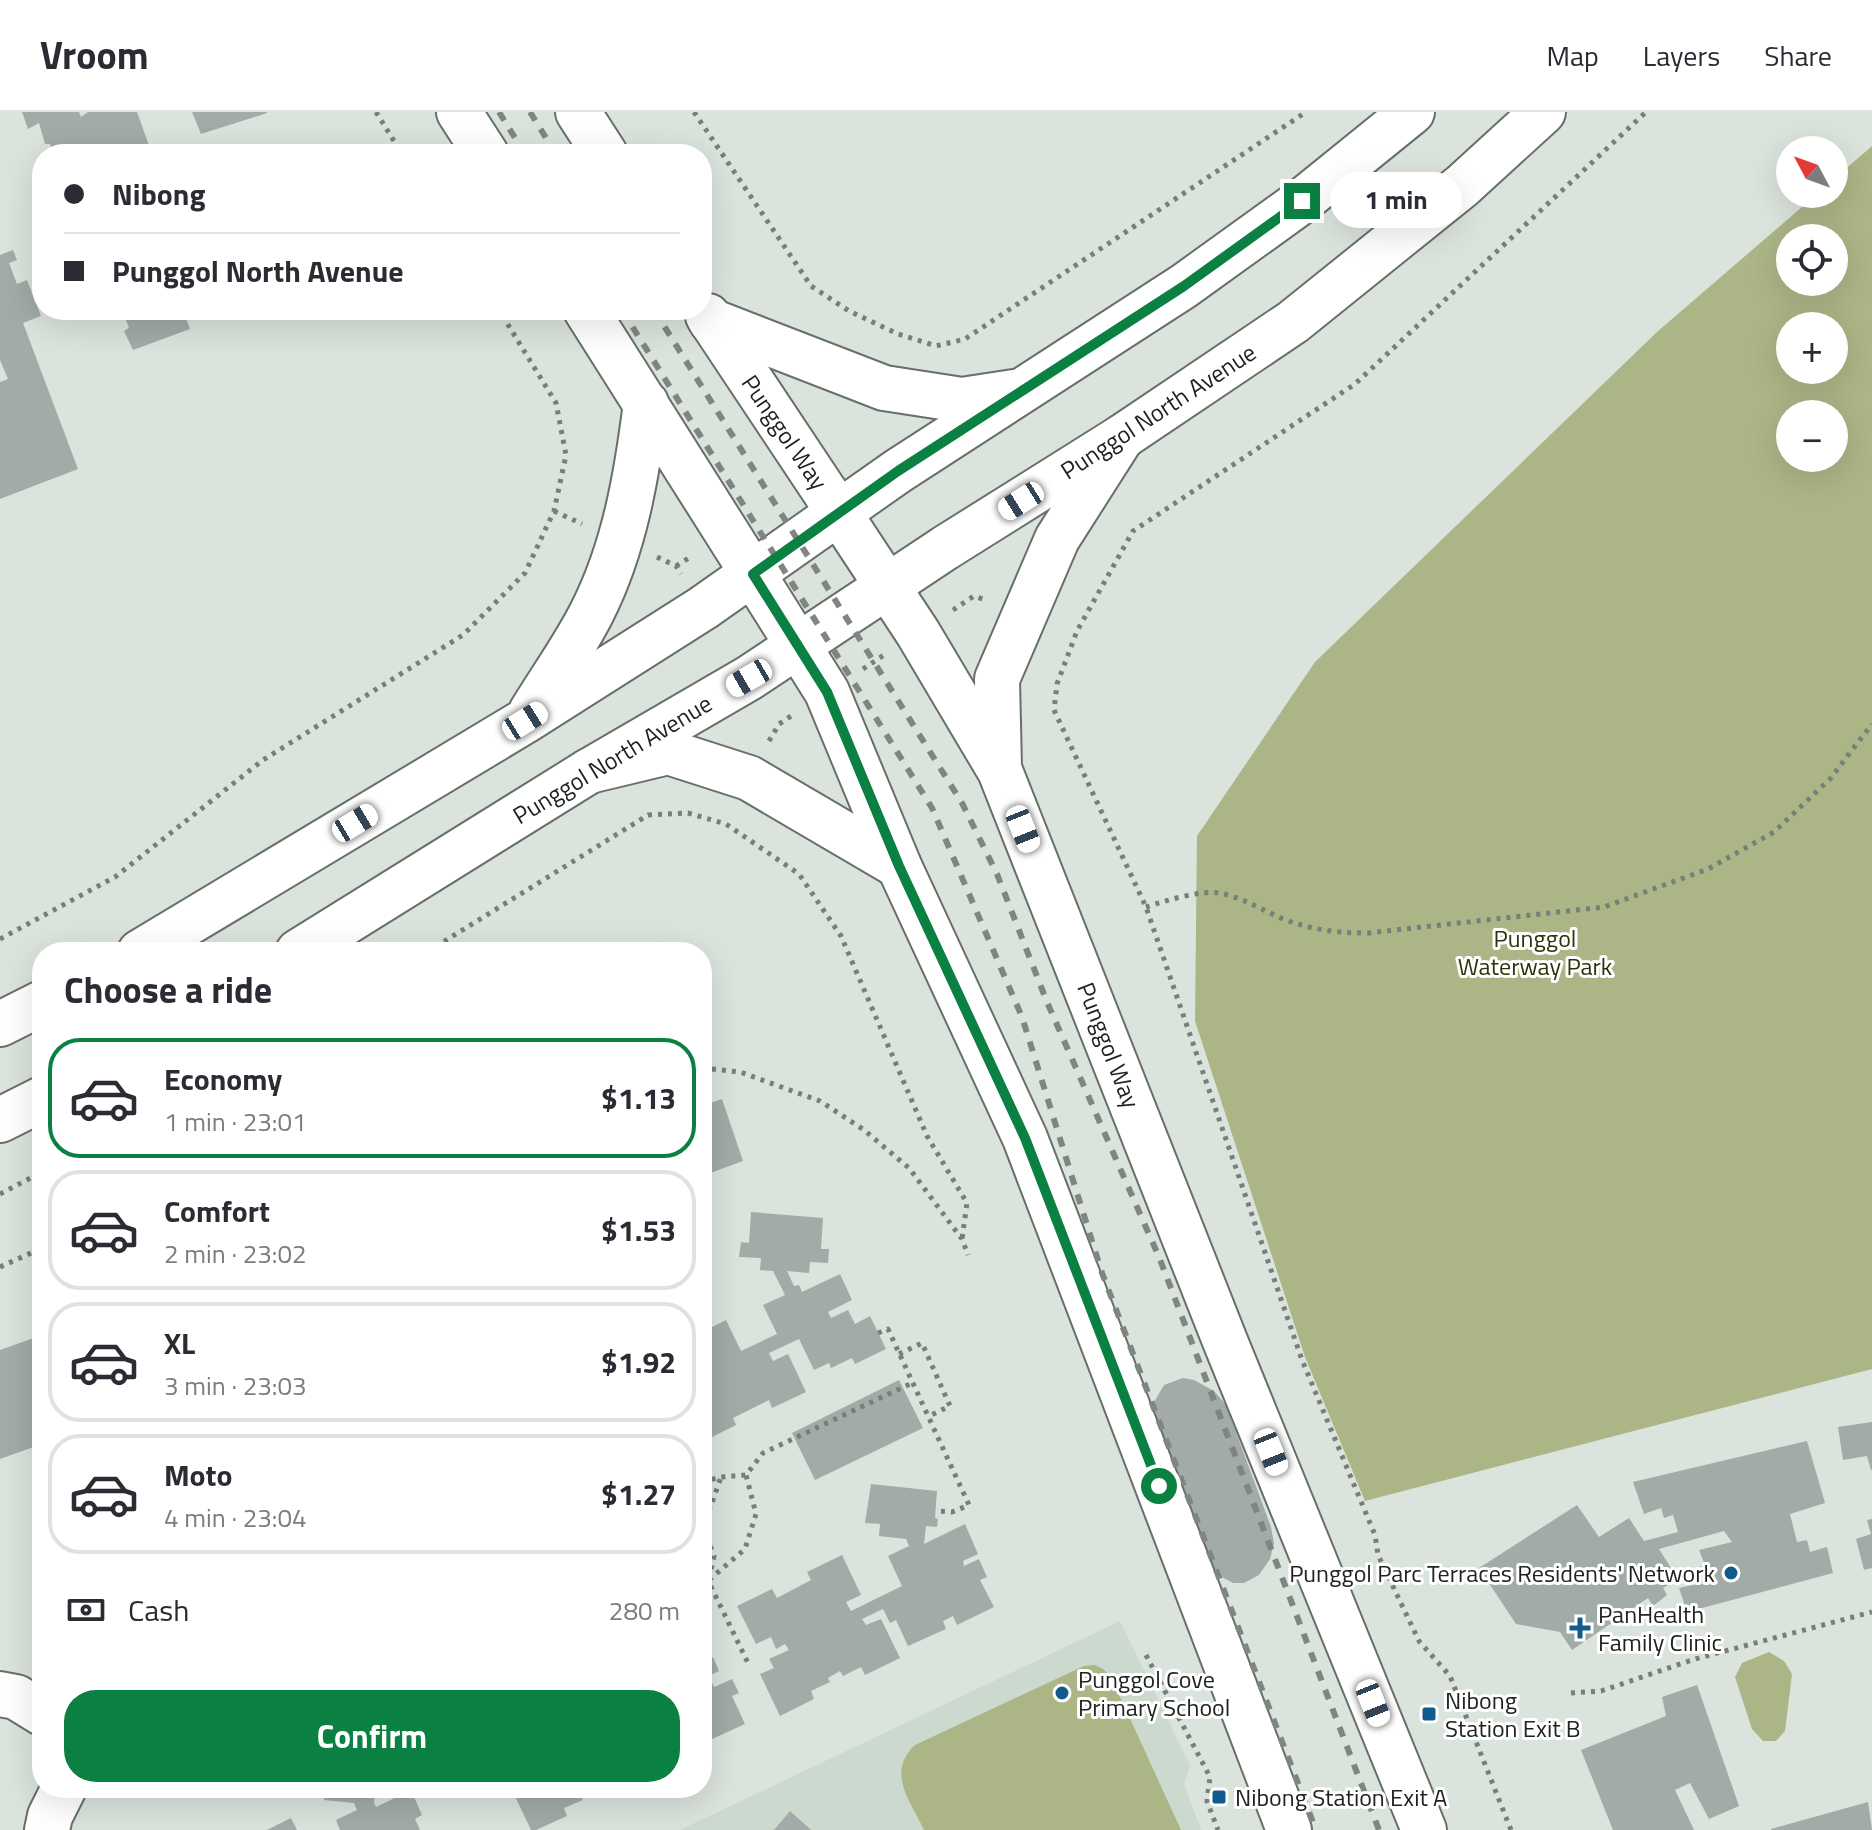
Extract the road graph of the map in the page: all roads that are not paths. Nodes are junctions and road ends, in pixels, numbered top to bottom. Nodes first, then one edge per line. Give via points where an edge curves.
1 (459, 112) edge
2 (578, 112) edge
3 (1412, 112) edge
4 (1543, 112) edge
5 (480, 144) edge
6 (599, 144) edge
7 (712, 316) edge
8 (592, 320) edge
9 (710, 320) edge
10 (1023, 391) junction
11 (646, 403) junction
12 (1122, 437) junction
13 (839, 513) junction
14 (753, 574) junction
15 (887, 587) junction
16 (798, 646) junction
17 (525, 721) junction
18 (589, 771) junction
19 (1000, 771) junction
20 (899, 866) junction
21 (157, 942) edge
22 (314, 942) edge
23 (32, 1008) edge
24 (0, 1024) edge
25 (32, 1104) edge
26 (0, 1120) edge
27 (0, 1694) edge
28 (32, 1707) edge
29 (59, 1798) edge
30 (47, 1830) edge
31 (1289, 1830) edge
32 (1424, 1830) edge

1 - 5 main road
2 - 6 main road
3 - 10 main road via 1302,201 1184,286
4 - 12 main road, Punggol North Avenue via 1462,186 1293,322
7 - 10 main road via 884,388 962,400
8 - 11 main road
9 - 13 main road, Punggol Way
10 - 13 main road
11 - 14 main road
11 - 17 main road via 620,541 592,611
12 - 15 main road, Punggol North Avenue
12 - 19 main road via 1057,539 997,679
13 - 14 main road
13 - 15 main road, Punggol Way
14 - 16 main road
14 - 17 main road
15 - 16 main road, Punggol North Avenue
15 - 19 main road, Punggol Way
16 - 18 main road, Punggol North Avenue
16 - 20 main road via 827,692
17 - 21 main road
18 - 20 main road via 668,752 749,778
18 - 22 main road, Punggol North Avenue
19 - 32 main road, Punggol Way
20 - 31 main road via 1025,1138
23 - 24 main road
25 - 26 main road
27 - 28 main road
29 - 30 main road

